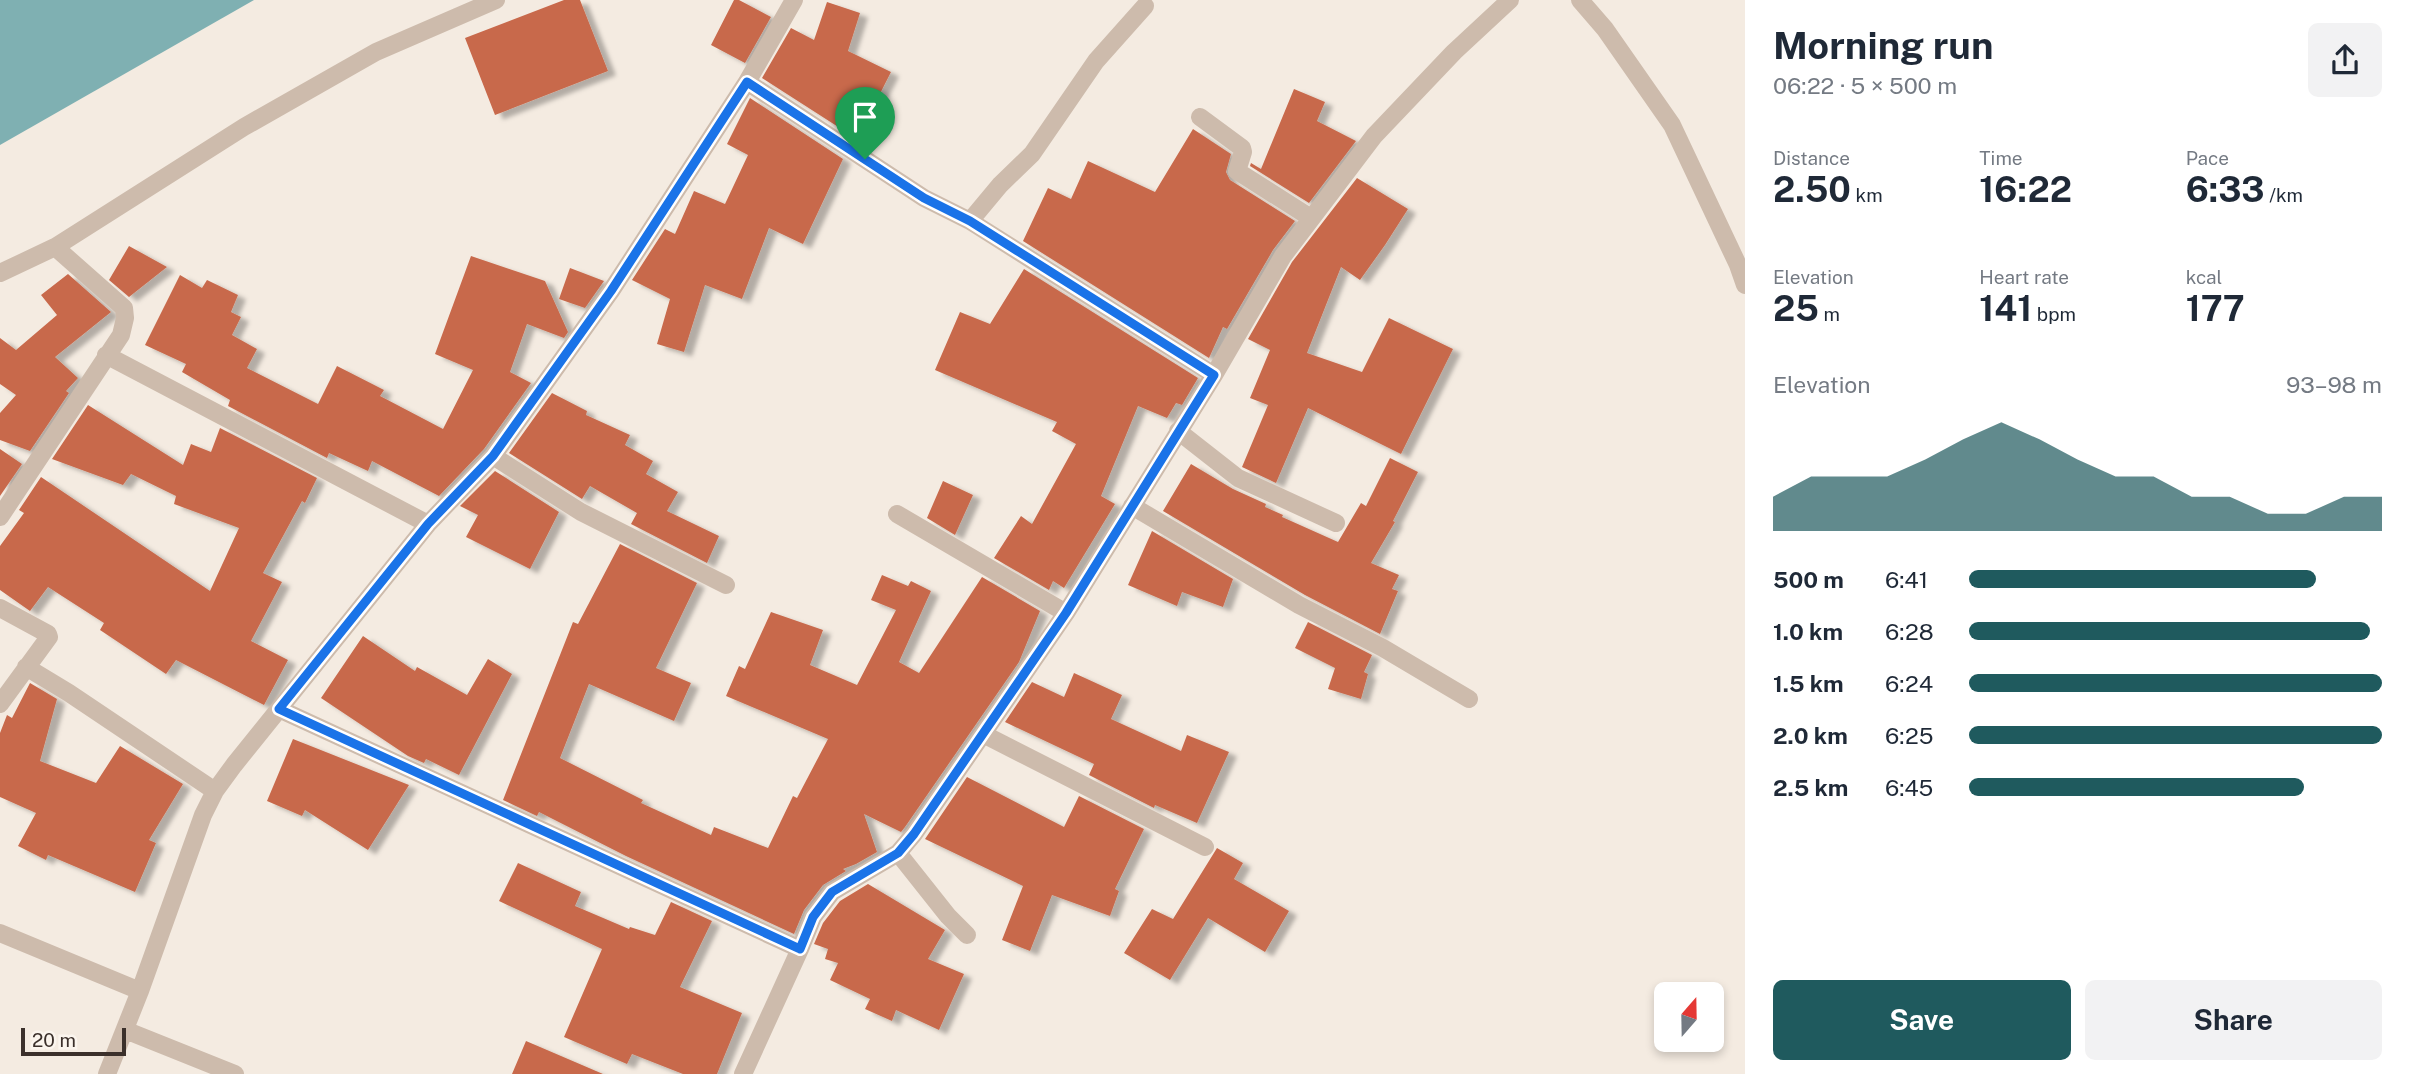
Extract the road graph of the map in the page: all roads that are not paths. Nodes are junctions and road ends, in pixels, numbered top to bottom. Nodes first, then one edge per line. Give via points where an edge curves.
1 (496, 0) edge
2 (794, 0) edge
3 (1510, 0) edge
4 (1580, 0) edge
5 (1145, 6) dead end
6 (747, 82) junction
7 (1200, 117) dead end
8 (1311, 218) junction
9 (970, 221) junction
10 (55, 247) junction
11 (0, 273) edge
12 (1745, 285) edge
13 (106, 355) junction
14 (1214, 375) junction
15 (1178, 431) junction
16 (493, 456) junction
17 (1132, 506) junction
18 (897, 514) dead end
19 (0, 517) edge
20 (1336, 523) dead end
21 (428, 524) junction
22 (726, 584) dead end
23 (0, 608) edge
24 (1066, 613) junction
25 (26, 667) junction
26 (1469, 699) dead end
27 (0, 704) edge
28 (279, 709) junction
29 (983, 734) junction
30 (215, 791) junction
31 (1205, 847) dead end
32 (898, 853) junction
33 (0, 933) edge
34 (967, 935) dead end
35 (800, 949) junction
36 (140, 991) junction
37 (125, 1030) junction
38 (107, 1074) edge
39 (235, 1074) edge
40 (743, 1074) edge

1 - 10 street via 376,52 244,127
2 - 6 street
3 - 8 street via 1374,136
4 - 12 street via 1672,125
5 - 9 street via 1096,61 1032,154
6 - 9 street via 924,198
6 - 16 street via 611,291
7 - 8 street via 1242,148 1237,171
8 - 14 street via 1283,256
9 - 14 street
10 - 11 street
10 - 13 street via 124,308 121,335
13 - 19 street
13 - 21 street
14 - 15 street
15 - 17 street
15 - 20 street via 1238,478
16 - 21 street
16 - 22 street via 581,512
17 - 24 street
17 - 26 street
18 - 24 street
21 - 28 street
23 - 25 street via 50,637
24 - 29 street
25 - 27 street
25 - 30 street
28 - 30 street
28 - 35 street
29 - 31 street
29 - 32 street
30 - 36 street
32 - 34 street
32 - 35 street via 832,892 813,917
33 - 36 street
35 - 40 street
36 - 37 street
37 - 38 street
37 - 39 street

